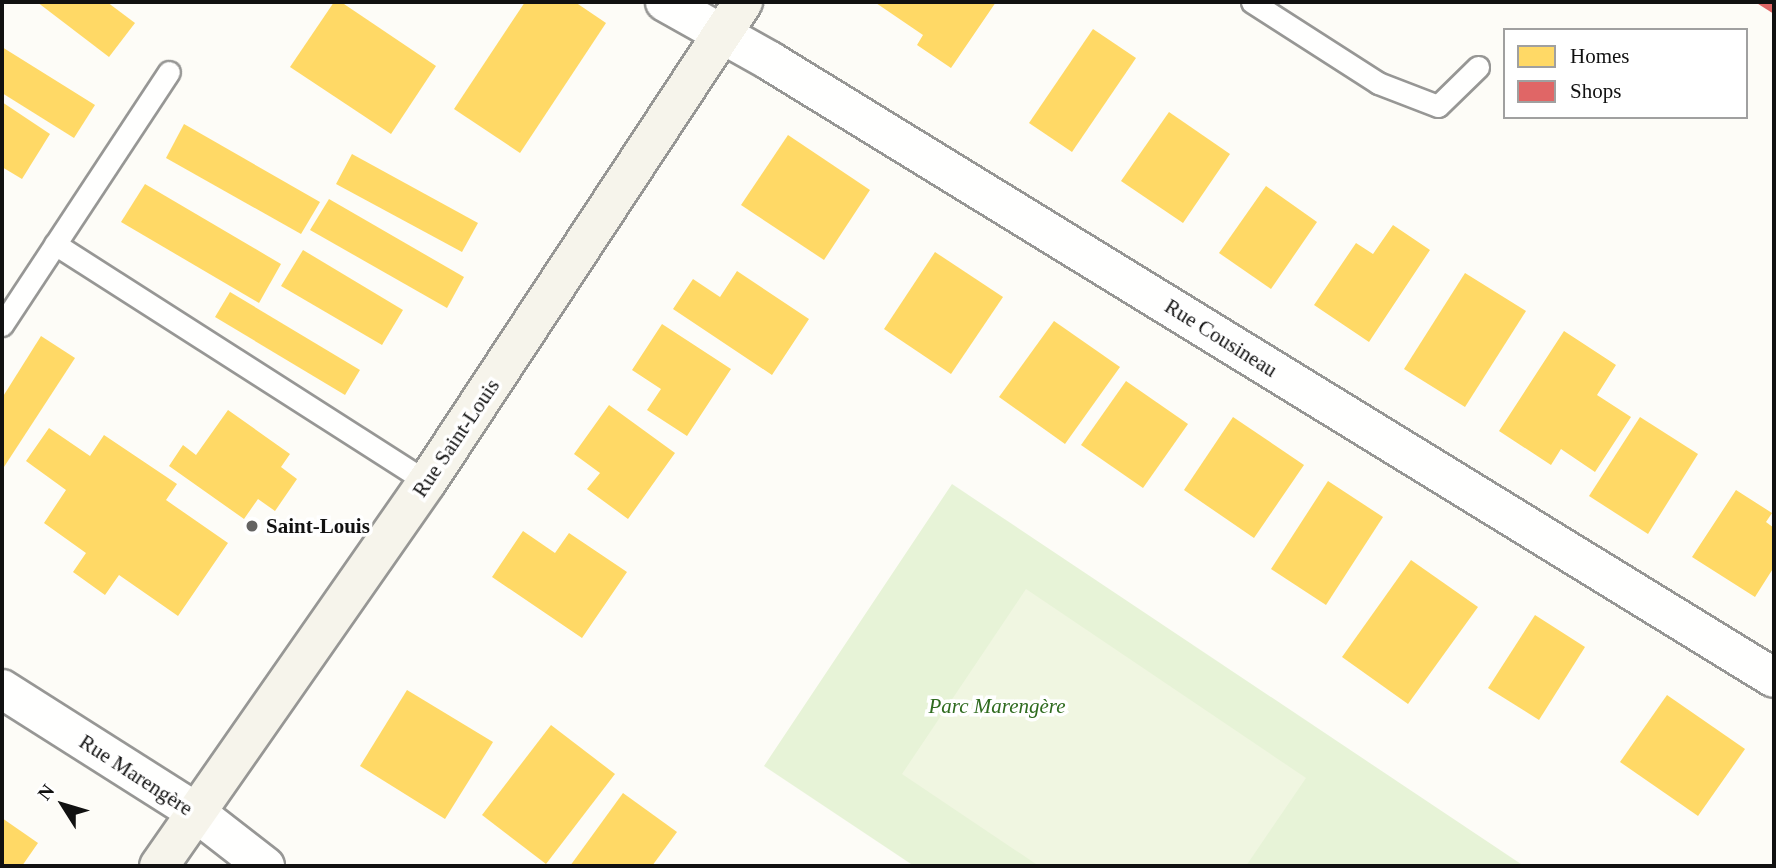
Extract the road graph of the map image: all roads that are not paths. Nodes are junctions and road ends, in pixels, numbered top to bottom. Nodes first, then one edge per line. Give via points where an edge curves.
1 (665, 2) edge
2 (743, 2) edge
3 (1252, 2) edge
4 (721, 35) junction
5 (1478, 67) dead end
6 (169, 72) dead end
7 (55, 244) junction
8 (2, 325) edge
9 (427, 482) junction
10 (1774, 678) edge
11 (2, 689) edge
12 (194, 811) junction
13 (159, 866) edge
14 (265, 866) edge

1 - 4 street, Rue Cousineau
2 - 4 main road, Rue Saint-Louis
3 - 5 lane via 1378,83 1438,106
4 - 9 main road, Rue Saint-Louis
4 - 10 street, Rue Cousineau via 771,61
6 - 7 lane
7 - 8 lane
7 - 9 lane
9 - 12 main road, Rue Saint-Louis
11 - 12 street, Rue Marengère
12 - 13 main road, Rue Saint-Louis
12 - 14 street, Rue Marengère

